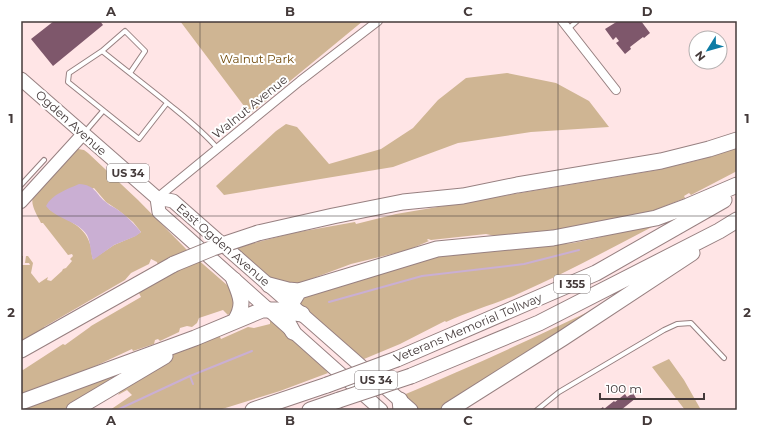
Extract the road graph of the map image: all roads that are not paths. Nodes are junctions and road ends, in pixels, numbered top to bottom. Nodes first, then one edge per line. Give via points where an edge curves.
1 (378, 21) edge
2 (562, 21) edge
3 (577, 21) edge
4 (568, 29) junction
5 (102, 51) junction
6 (130, 74) junction
7 (21, 79) edge
8 (616, 90) dead end
9 (167, 103) junction
10 (103, 111) junction
11 (83, 134) junction
12 (737, 140) edge
13 (217, 148) junction
14 (44, 160) dead end
15 (21, 185) edge
16 (737, 185) edge
17 (737, 192) edge
18 (157, 198) junction
19 (21, 202) edge
20 (736, 221) edge
21 (234, 280) junction
22 (269, 285) junction
23 (299, 291) junction
24 (288, 308) junction
25 (267, 310) junction
26 (302, 314) joint
27 (235, 321) junction
28 (57, 331) junction
29 (292, 332) junction
30 (195, 338) junction
31 (21, 350) edge
32 (21, 357) edge
33 (724, 358) dead end
34 (21, 402) edge
35 (341, 406) edge
36 (404, 407) edge
37 (452, 409) edge
38 (74, 410) edge
39 (253, 410) edge
40 (310, 410) edge
41 (380, 410) edge
42 (536, 410) edge

1 - 13 street, Walnut Avenue
2 - 4 street
3 - 4 lane
4 - 8 street
5 - 6 lane
5 - 6 lane via 125,31 145,51
5 - 10 lane via 69,73 68,82
6 - 9 lane
7 - 11 main road, Ogden Avenue / US 34
9 - 10 lane via 139,139
9 - 13 lane via 208,136
10 - 11 lane
11 - 18 main road, Ogden Avenue / US 34
11 - 19 street
12 - 28 highway, bridge via 661,161 463,196 403,202 258,233 174,264
13 - 18 street, Walnut Avenue
14 - 15 lane
16 - 23 highway via 656,218 553,238 438,248
17 - 39 highway, Veterans Memorial Tollway / I 355, bridge via 596,273 397,358
18 - 21 main road, East Ogden Avenue / US 34 via 159,212
18 - 22 main road, East Ogden Avenue / US 34 via 173,201
20 - 35 highway, Veterans Memorial Tollway / I 355, bridge via 539,323
20 - 37 highway via 681,261
21 - 25 main road, East Ogden Avenue / US 34
21 - 27 highway via 241,303
22 - 23 highway
22 - 24 main road, East Ogden Avenue / US 34
23 - 24 highway
24 - 25 highway
24 - 26 highway
24 - 29 highway via 288,323
25 - 27 highway
25 - 29 main road, East Ogden Avenue / US 34
26 - 36 main road, US 34
27 - 30 highway
28 - 31 highway
28 - 32 highway
29 - 41 main road, East Ogden Avenue / US 34
30 - 34 highway
30 - 38 highway
33 - 42 lane via 691,323 677,324 559,392
35 - 40 highway

